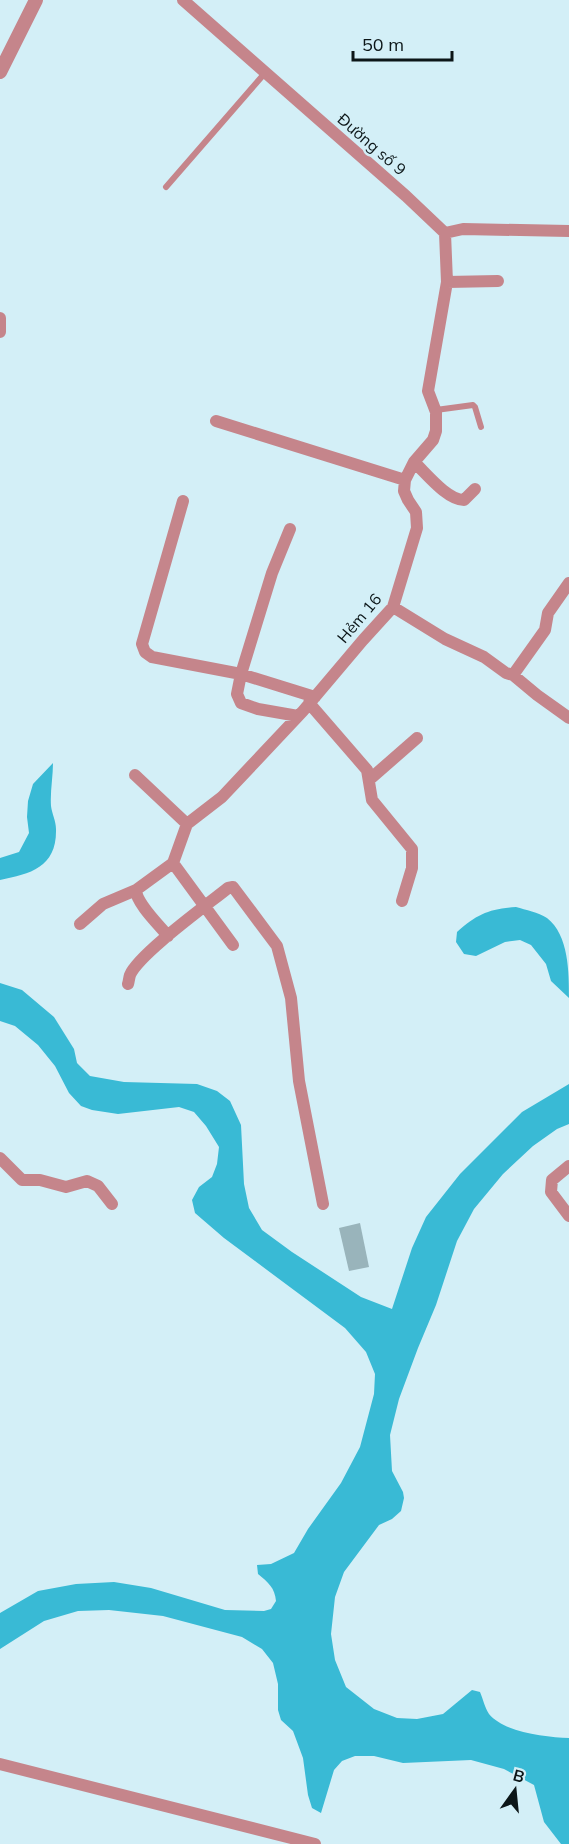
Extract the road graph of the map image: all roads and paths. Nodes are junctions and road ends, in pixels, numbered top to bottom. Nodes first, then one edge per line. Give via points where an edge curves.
1 (36, 0) edge
2 (183, 0) edge
3 (0, 72) edge
4 (265, 73) junction
5 (166, 187) dead end
6 (569, 231) edge
7 (445, 233) junction
8 (498, 281) dead end
9 (447, 282) junction
10 (0, 318) edge
11 (0, 332) edge
12 (435, 410) junction
13 (216, 420) dead end
14 (482, 427) dead end
15 (414, 462) junction
16 (405, 480) junction
17 (475, 489) dead end
18 (183, 501) dead end
19 (290, 529) dead end
20 (569, 583) edge
21 (393, 607) junction
22 (241, 674) junction
23 (513, 675) junction
24 (312, 700) junction
25 (298, 716) junction
26 (569, 718) edge
27 (417, 738) dead end
28 (135, 775) dead end
29 (369, 780) junction
30 (186, 824) junction
31 (173, 863) junction
32 (136, 890) junction
33 (402, 901) dead end
34 (205, 906) junction
35 (80, 924) dead end
36 (168, 936) junction
37 (233, 945) dead end
38 (128, 984) dead end
39 (0, 1158) edge
40 (569, 1166) edge
41 (112, 1204) dead end
42 (323, 1204) dead end
43 (569, 1216) edge
44 (0, 1764) edge
45 (315, 1844) edge

1 - 3 street
2 - 4 street, Đường số 9
4 - 5 lane
4 - 7 street, Đường số 9
6 - 7 street via 463,229
7 - 9 street
8 - 9 street
9 - 12 street via 428,391
10 - 11 street
12 - 14 lane via 473,405
12 - 15 street via 433,440
13 - 16 street
15 - 16 street
15 - 17 street via 458,500 464,500
16 - 21 street, Hẻm 16 via 404,491 416,512 417,528
18 - 22 street via 142,644 152,657
19 - 22 street
20 - 23 street via 548,613 545,630
21 - 23 street
21 - 24 street, Hẻm 16
22 - 24 street
22 - 25 street via 237,694 241,703
23 - 26 street
24 - 25 street, Hẻm 16
24 - 29 street via 368,770
25 - 30 street, Hẻm 16 via 222,797
27 - 29 street
28 - 30 street
29 - 33 street via 372,800 412,849 412,868
30 - 31 street
31 - 32 street
31 - 34 street
32 - 35 street via 103,904
32 - 36 street
34 - 36 street
34 - 37 street
34 - 42 street via 233,887 277,946 291,999 299,1081
36 - 38 street via 139,962
39 - 41 street via 22,1180 66,1187 87,1181 98,1186
40 - 43 street via 552,1180 551,1192
44 - 45 street

